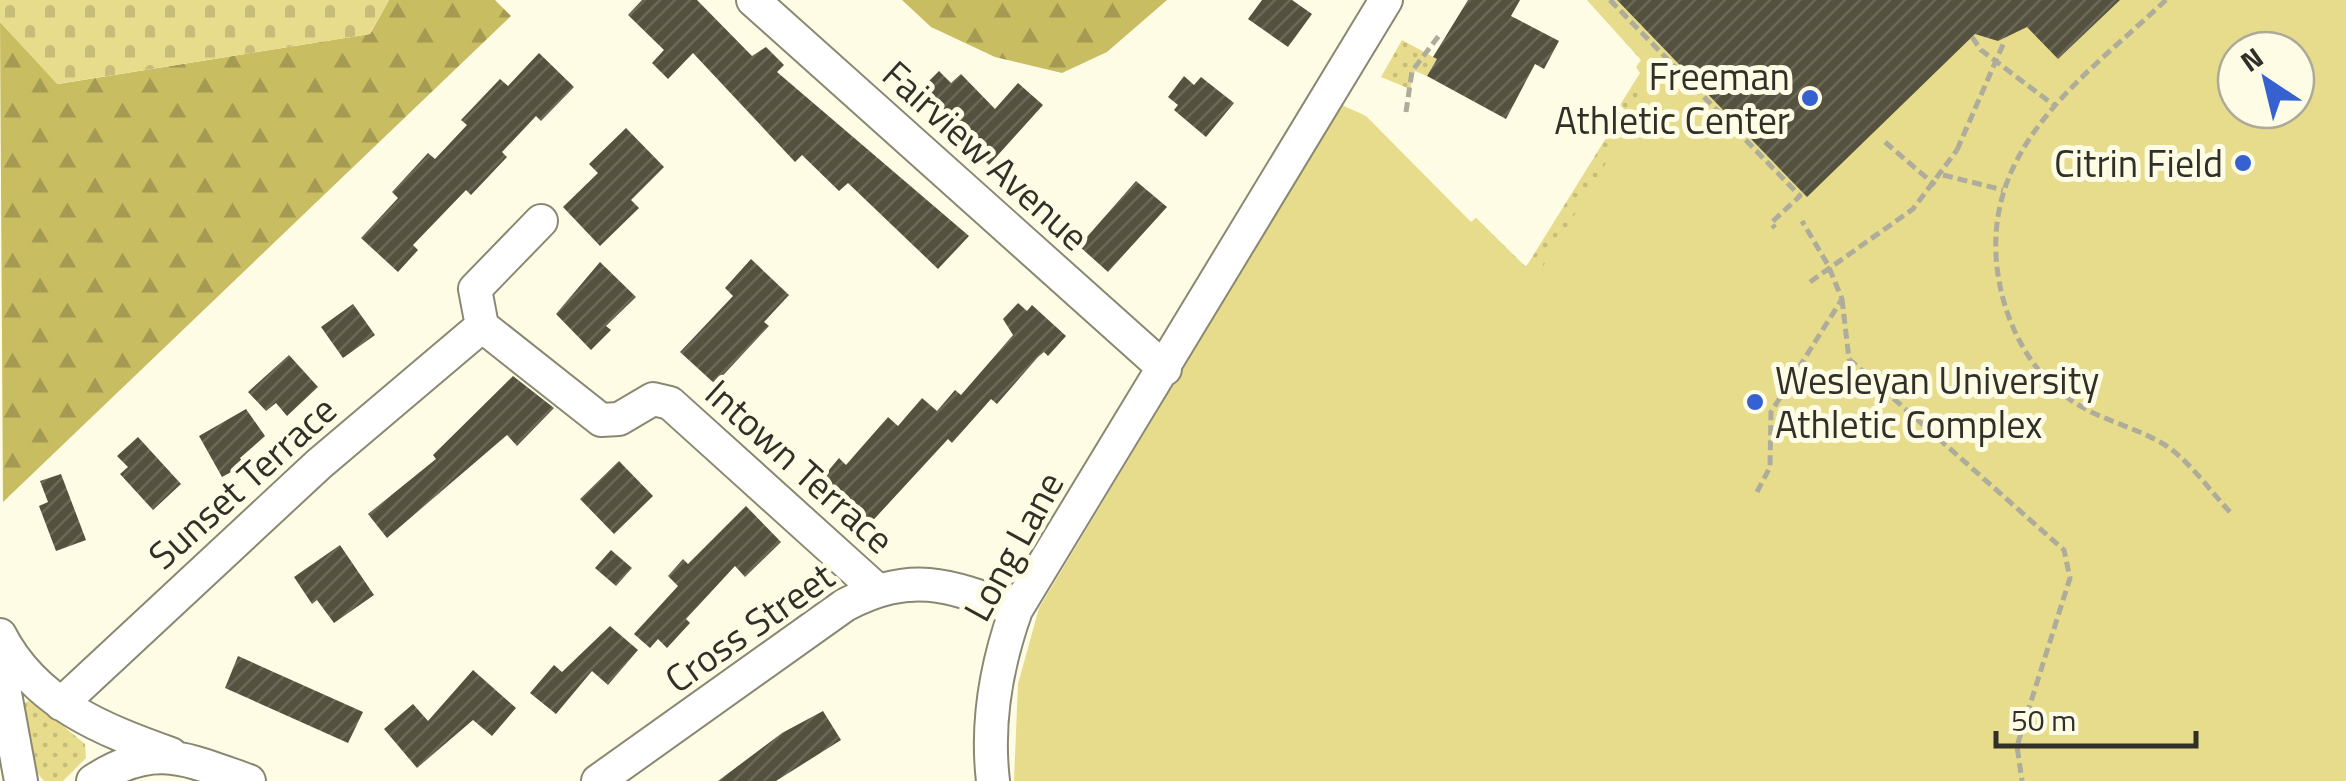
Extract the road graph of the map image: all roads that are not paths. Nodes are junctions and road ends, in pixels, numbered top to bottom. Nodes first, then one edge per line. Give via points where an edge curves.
1 (753, 0) edge
2 (1385, 1) edge
3 (541, 220) dead end
4 (482, 326) junction
5 (1165, 369) junction
6 (876, 590) junction
7 (1016, 610) junction
8 (0, 636) edge
9 (0, 666) edge
10 (61, 704) junction
11 (171, 754) junction
12 (21, 781) edge
13 (92, 781) edge
14 (249, 781) edge
15 (598, 781) edge
16 (993, 781) edge

1 - 5 street, Fairview Avenue
2 - 5 street
3 - 4 street via 474,289
4 - 6 street, Intown Terrace via 602,420 619,419 654,399 670,402
4 - 10 street, Sunset Terrace via 319,464
5 - 7 street, Long Lane
6 - 7 street, Cross Street via 937,584
6 - 15 street, Cross Street
7 - 16 street, Long Lane via 992,702
8 - 10 street via 32,682
9 - 12 street
10 - 11 street
11 - 13 street via 140,757
11 - 14 street

